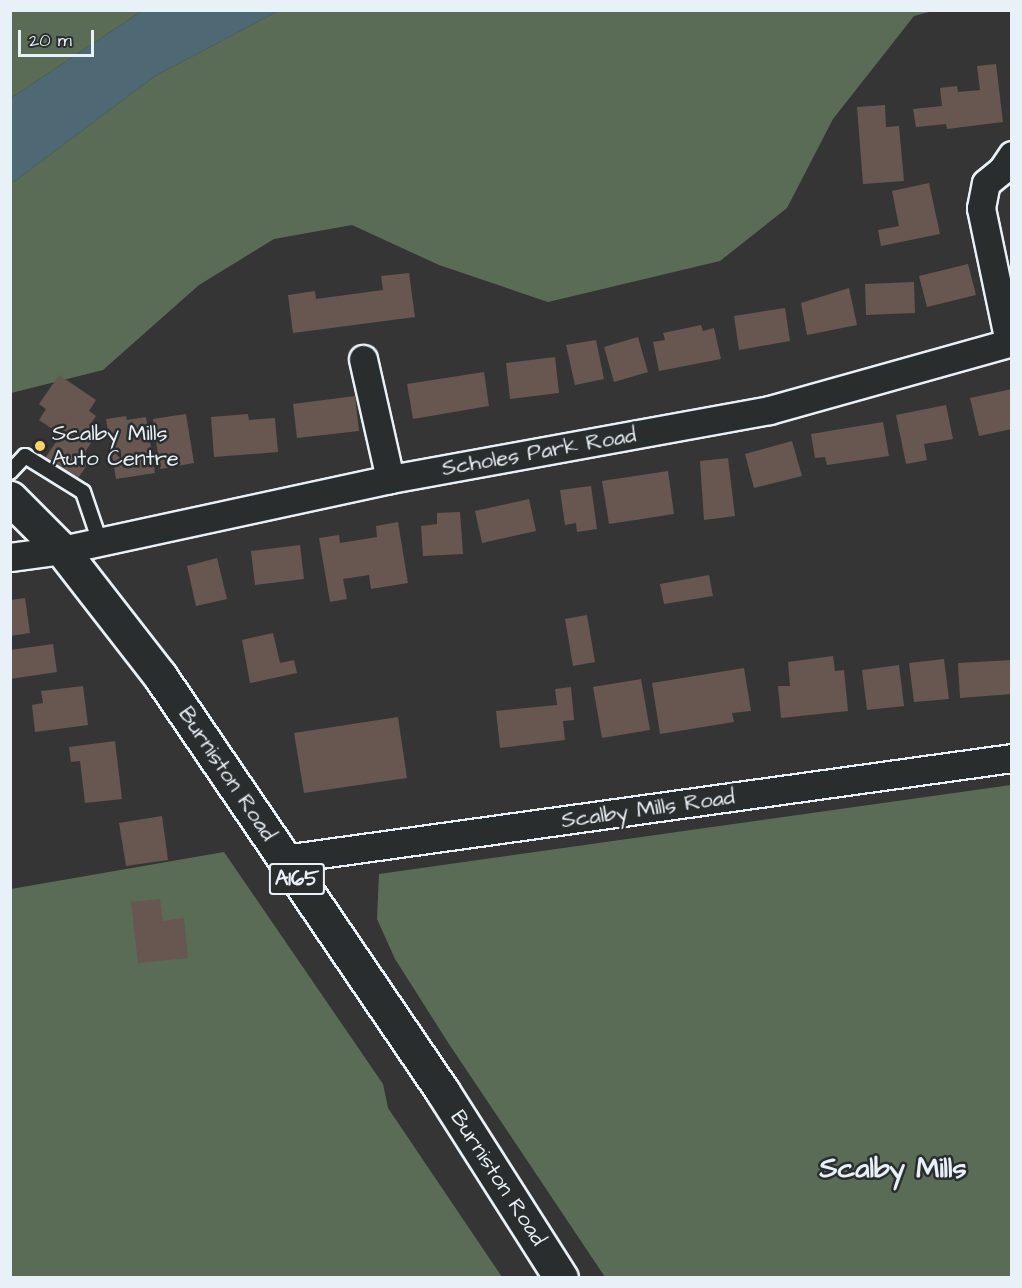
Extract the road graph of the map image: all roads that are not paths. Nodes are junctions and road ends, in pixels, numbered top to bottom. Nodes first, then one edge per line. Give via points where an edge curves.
1 (1011, 155) edge
2 (1010, 342) edge
3 (363, 359) dead end
4 (10, 472) edge
5 (390, 479) junction
6 (10, 498) edge
7 (100, 542) junction
8 (62, 550) junction
9 (10, 557) edge
10 (1011, 758) edge
11 (284, 859) junction
12 (561, 1278) edge

1 - 2 street via 1002,170 986,183 981,208
2 - 5 street, Scholes Park Road via 769,410
3 - 5 street
4 - 7 lane via 25,456 83,492
5 - 7 street, Scholes Park Road
6 - 8 main road, Burniston Road / A165
7 - 8 street, Scholes Park Road
8 - 9 street, Scholes Park Road
8 - 11 main road, Burniston Road / A165 via 160,676
10 - 11 street, Scalby Mills Road
11 - 12 main road, Burniston Road / A165 via 443,1092

